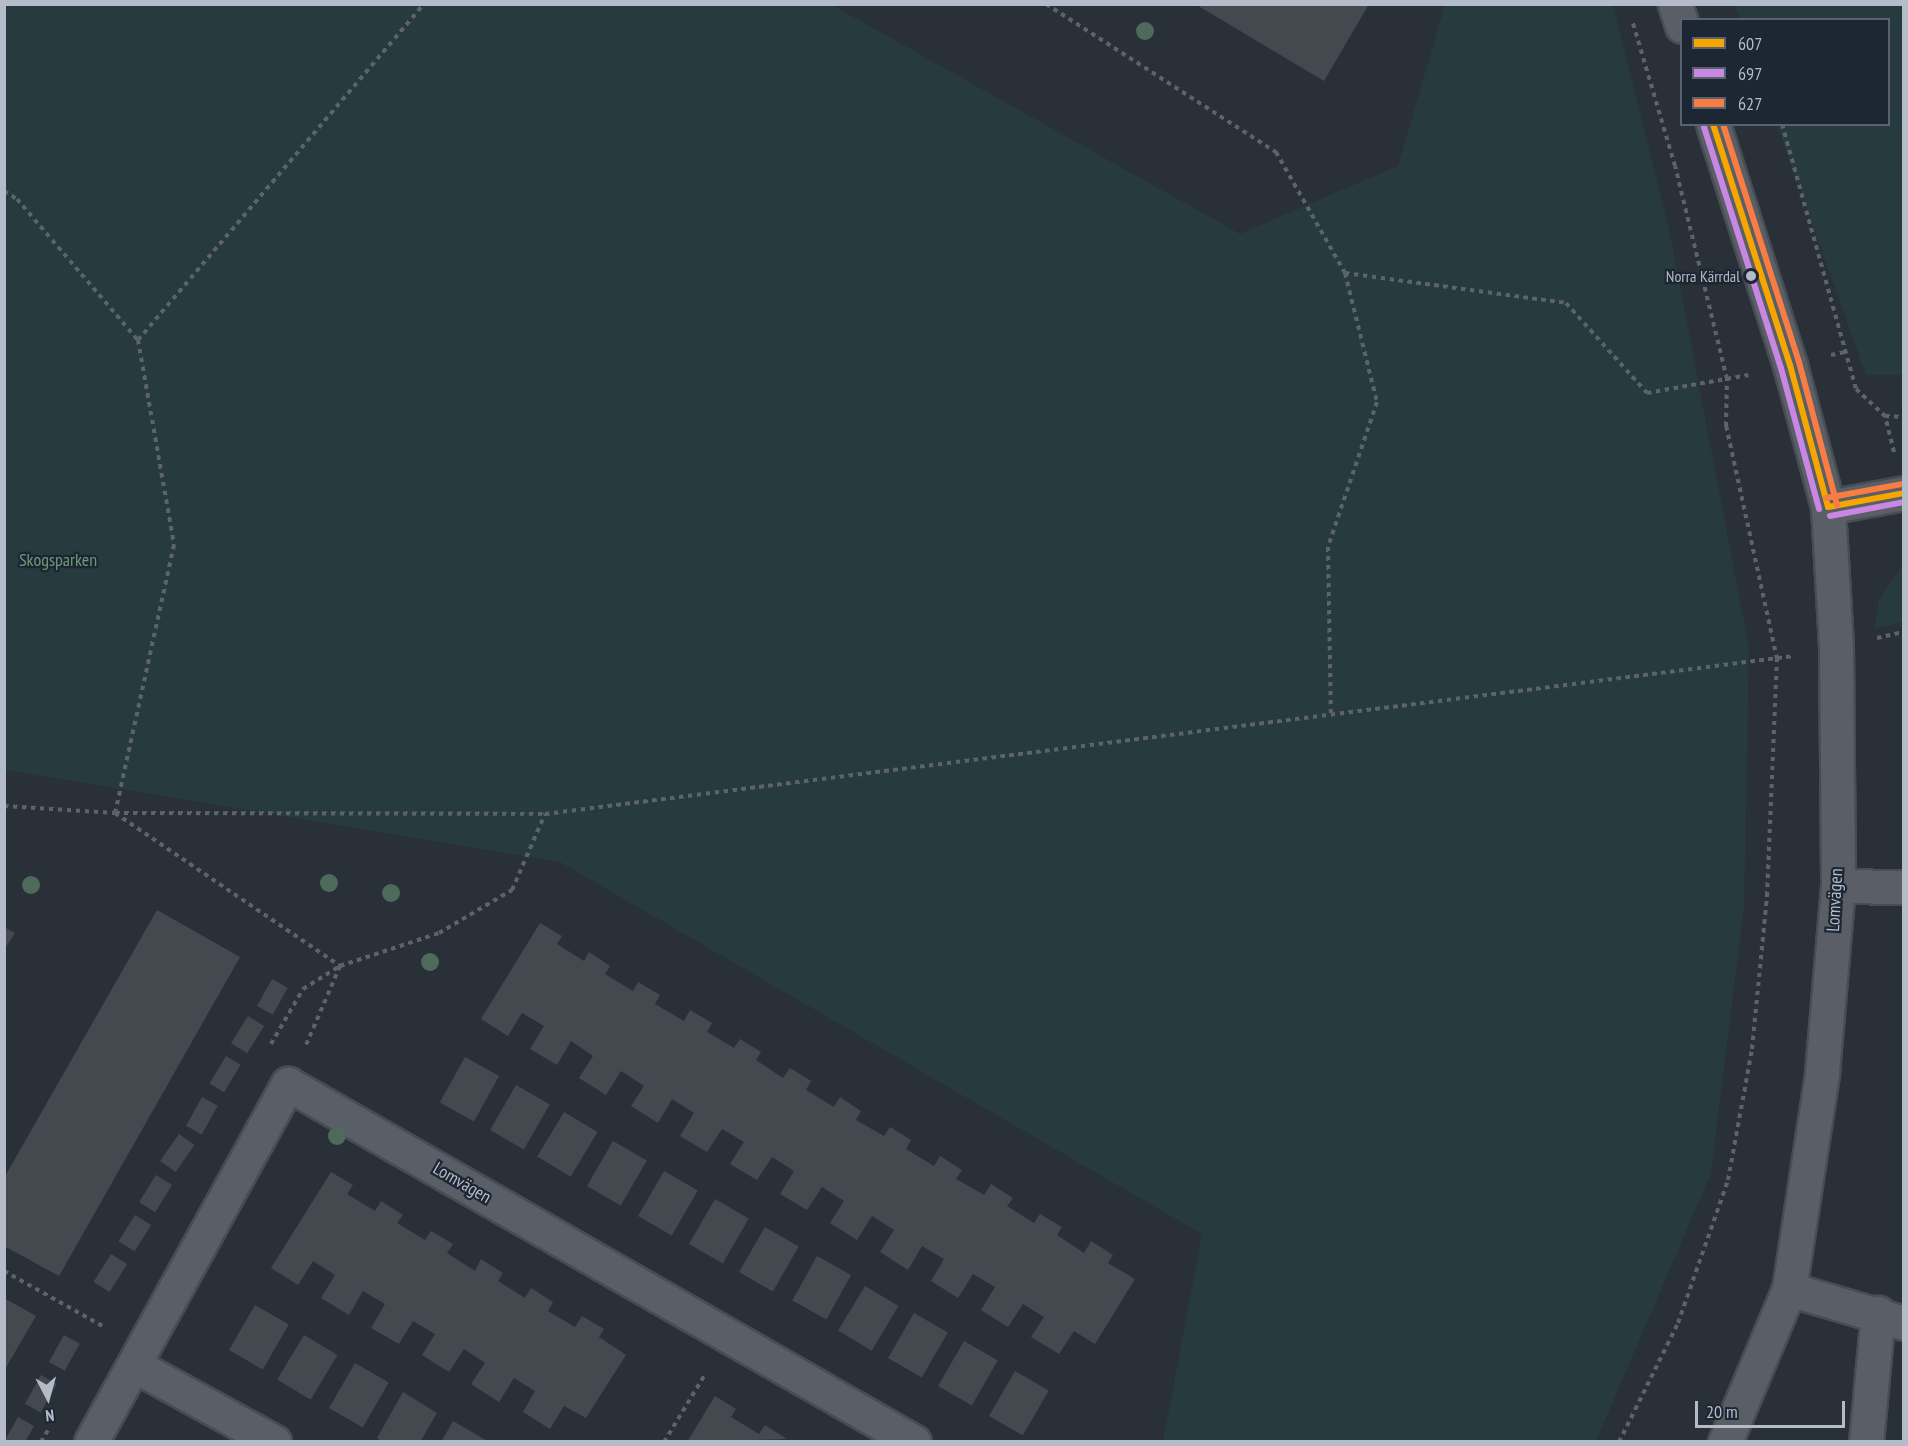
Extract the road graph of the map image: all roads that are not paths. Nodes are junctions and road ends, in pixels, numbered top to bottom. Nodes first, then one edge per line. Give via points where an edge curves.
1 (1675, 4) edge
2 (1680, 20) edge
3 (1714, 126) edge
4 (1904, 493) edge
5 (1828, 507) junction
6 (1838, 886) junction
7 (1904, 887) edge
8 (1789, 1289) junction
9 (1891, 1318) edge
10 (139, 1357) junction
11 (91, 1442) edge
12 (274, 1442) edge
13 (914, 1442) edge
14 (1725, 1442) edge
15 (1866, 1442) edge

1 - 2 street
3 - 5 street, Lomvägen via 1790,365
4 - 5 street
5 - 6 street, Lomvägen via 1836,647
6 - 7 street
6 - 8 street, Lomvägen via 1822,1074
8 - 9 street
8 - 14 street, Lomvägen
9 - 15 street
10 - 11 street
10 - 12 street
10 - 13 street, Lomvägen via 288,1084

